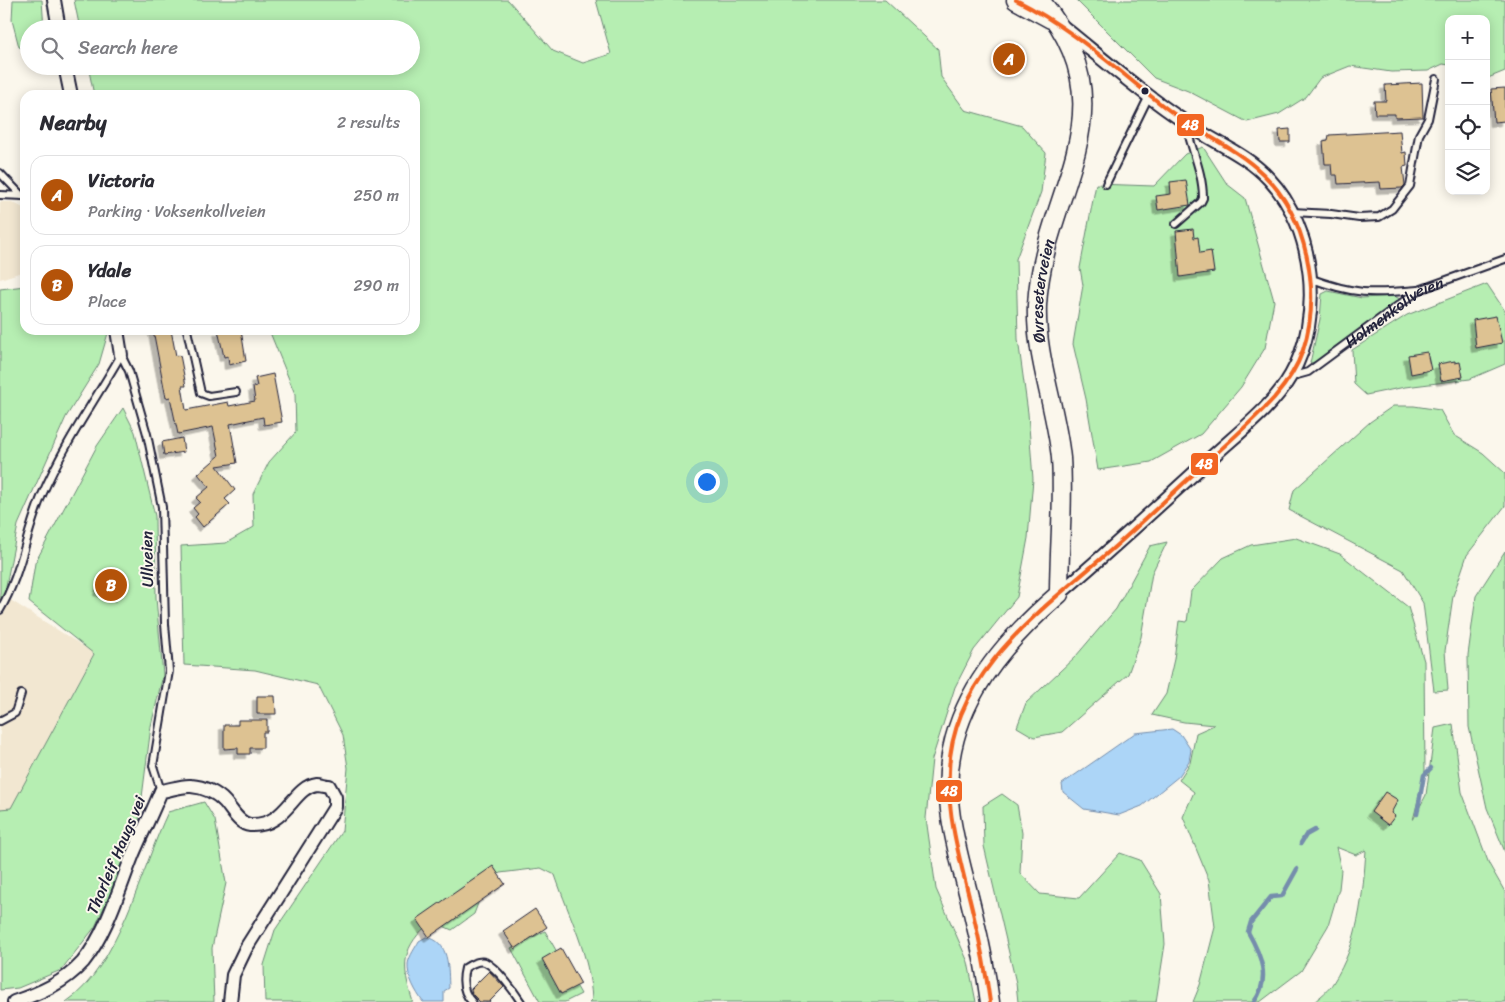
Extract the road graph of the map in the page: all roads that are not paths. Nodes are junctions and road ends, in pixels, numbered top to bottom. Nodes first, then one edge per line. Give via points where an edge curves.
1 (54, 0) edge
2 (1016, 0) edge
3 (1040, 0) edge
4 (57, 20) edge
5 (1056, 22) junction
6 (67, 75) edge
7 (1436, 79) dead end
8 (71, 90) edge
9 (1149, 96) junction
10 (1185, 123) junction
11 (0, 173) edge
12 (1106, 184) dead end
13 (20, 191) edge
14 (20, 195) edge
15 (0, 196) edge
16 (1291, 212) junction
17 (1176, 224) dead end
18 (1505, 259) edge
19 (1309, 278) junction
20 (1419, 290) junction
21 (118, 335) edge
22 (188, 335) edge
23 (120, 355) junction
24 (1290, 377) junction
25 (236, 392) dead end
26 (1059, 594) junction
27 (0, 610) edge
28 (20, 694) dead end
29 (0, 721) edge
30 (161, 791) junction
31 (14, 1002) edge
32 (230, 1002) edge
33 (472, 1002) edge
34 (521, 1002) edge
35 (990, 1002) edge

1 - 4 street
2 - 5 main road
3 - 5 main road, Øvreseterveien
5 - 9 street
5 - 26 main road, Øvreseterveien via 1075,61 1083,109 1079,142 1044,260 1037,306 1039,338 1061,458
6 - 8 street
7 - 16 lane via 1428,119 1418,135 1410,186 1392,209 1379,217 1359,218
9 - 10 street
9 - 12 lane
10 - 16 street via 1251,163 1276,187
10 - 17 lane via 1199,168 1203,198
11 - 13 lane
14 - 15 lane
16 - 19 street via 1302,239
18 - 20 lane, Holmenkollveien
19 - 20 lane via 1357,293
19 - 24 street via 1308,328
20 - 24 lane, Holmenkollveien via 1308,372
21 - 23 street, Ullveien
22 - 25 lane via 201,393 209,396
23 - 27 lane via 46,487
23 - 30 lane, Ullveien via 129,371 147,434 162,507 169,671 153,766
24 - 26 street via 1271,402
26 - 35 main road via 1022,627 989,666 960,718 950,754 948,791 952,827 981,946
28 - 29 lane via 15,713
30 - 31 street, Thorleif Haugs vei via 97,939 83,962 43,992
30 - 32 street, Thorleif Haugs vei via 190,786 211,791 248,825 263,824 280,817 305,791 317,784 329,786 335,797 336,807 246,948 233,975
33 - 34 lane via 462,980 466,968 475,962 485,962 510,985

